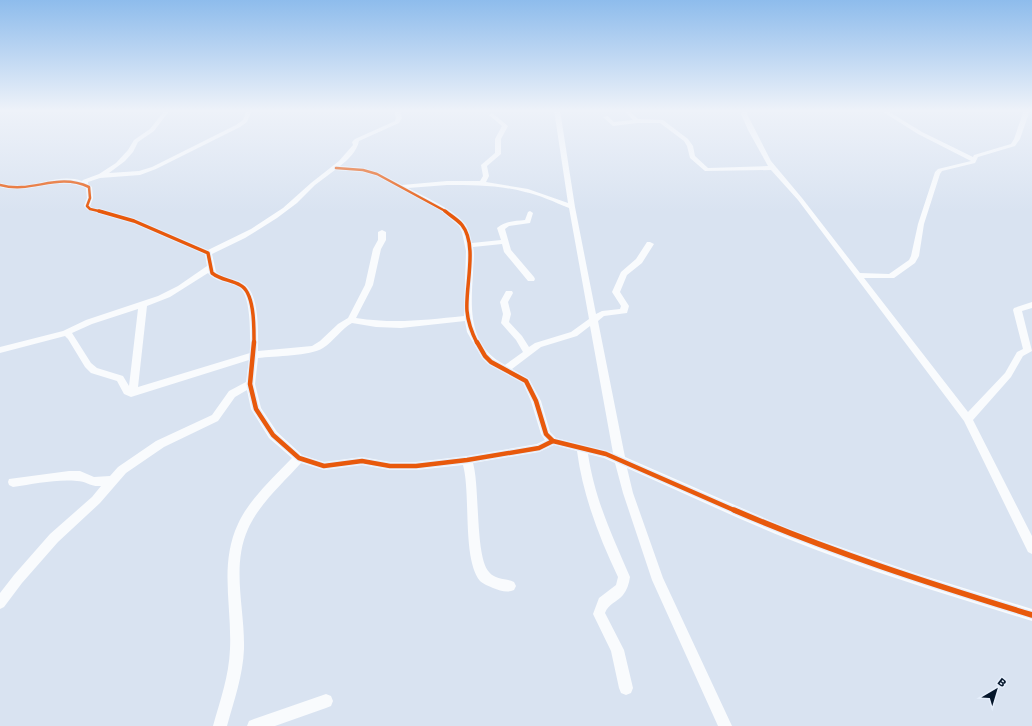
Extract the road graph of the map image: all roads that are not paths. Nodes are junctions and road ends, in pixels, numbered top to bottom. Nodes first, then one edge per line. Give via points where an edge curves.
1 (135, 144) edge
2 (202, 144) edge
3 (355, 144) edge
4 (498, 144) edge
5 (562, 144) edge
6 (689, 144) edge
7 (759, 144) edge
8 (943, 144) edge
9 (1014, 144) edge
10 (974, 160) junction
11 (336, 168) junction
12 (772, 168) junction
13 (98, 176) junction
14 (482, 184) junction
15 (85, 185) junction
16 (1, 186) edge
17 (401, 187) junction
18 (572, 207) junction
19 (530, 213) dead end
20 (382, 232) dead end
21 (505, 242) junction
22 (650, 244) dead end
23 (470, 245) junction
24 (208, 253) junction
25 (211, 267) junction
26 (859, 275) junction
27 (531, 279) dead end
28 (509, 293) dead end
29 (143, 304) junction
30 (1032, 305) edge
31 (467, 318) junction
32 (351, 320) junction
33 (594, 320) junction
34 (66, 334) junction
35 (0, 350) edge
36 (1030, 351) edge
37 (528, 353) junction
38 (254, 355) junction
39 (506, 369) junction
40 (250, 384) junction
41 (133, 392) junction
42 (968, 419) junction
43 (553, 441) junction
44 (582, 448) junction
45 (299, 458) junction
46 (468, 460) junction
47 (620, 460) junction
48 (112, 481) junction
49 (13, 482) dead end
50 (1032, 548) edge
51 (510, 586) dead end
52 (0, 603) edge
53 (1032, 615) edge
54 (626, 688) dead end
55 (326, 701) dead end
56 (263, 725) edge
57 (220, 726) edge
58 (725, 726) edge

1 - 13 street via 129,155
2 - 13 street via 154,168
3 - 11 street via 351,154
4 - 14 street via 498,154 484,165 486,174
5 - 18 street
6 - 12 street via 691,156 707,170
7 - 12 street
8 - 10 street
9 - 10 street via 979,155
10 - 26 street via 937,172 912,261 891,276
11 - 17 street via 369,171
11 - 24 street via 281,212
12 - 26 street via 800,198
13 - 15 street via 85,181
14 - 17 street
14 - 18 street via 525,189
15 - 16 street via 62,180 17,188
15 - 24 street via 90,192 87,206 90,209 134,221
17 - 23 street via 458,220 466,232
18 - 33 street
19 - 21 street via 528,222 502,226
20 - 32 street via 369,285
21 - 23 street
21 - 27 street via 509,252
22 - 33 street via 639,261 624,274 616,292 625,306 624,310 602,314
23 - 31 street
24 - 25 street
25 - 29 street via 173,292
25 - 38 street via 212,273 217,277 241,285 247,290 254,316
26 - 42 street
28 - 37 street via 504,302 507,314 505,323
29 - 34 street via 89,322
29 - 41 street
30 - 36 street via 1017,310
31 - 32 street via 401,324
31 - 39 street via 471,332 485,356
32 - 38 street via 316,348
33 - 37 street via 574,334 547,341
33 - 47 street
34 - 35 street
34 - 41 street via 71,337 94,371 120,378 127,391
36 - 42 street via 1020,354 1008,375
37 - 39 street
38 - 40 street
38 - 41 street
39 - 43 street via 521,377 531,388 546,434
40 - 45 street via 256,409 262,421 283,445
40 - 48 street via 232,394 215,418 160,444 122,470
42 - 50 street
43 - 44 street
43 - 46 street via 539,448
44 - 47 street
44 - 54 street via 584,469 607,544 624,577 621,589 603,602 598,614 617,650
45 - 46 street via 324,466 362,461 390,466 416,466
45 - 57 street via 252,512 237,540 233,571 237,648 235,668
46 - 51 street via 480,568 494,583
47 - 53 street via 791,535 918,580
47 - 58 street via 628,493 658,580
48 - 49 street via 93,482 80,476 70,476
48 - 52 street via 96,500 54,538
55 - 56 street

